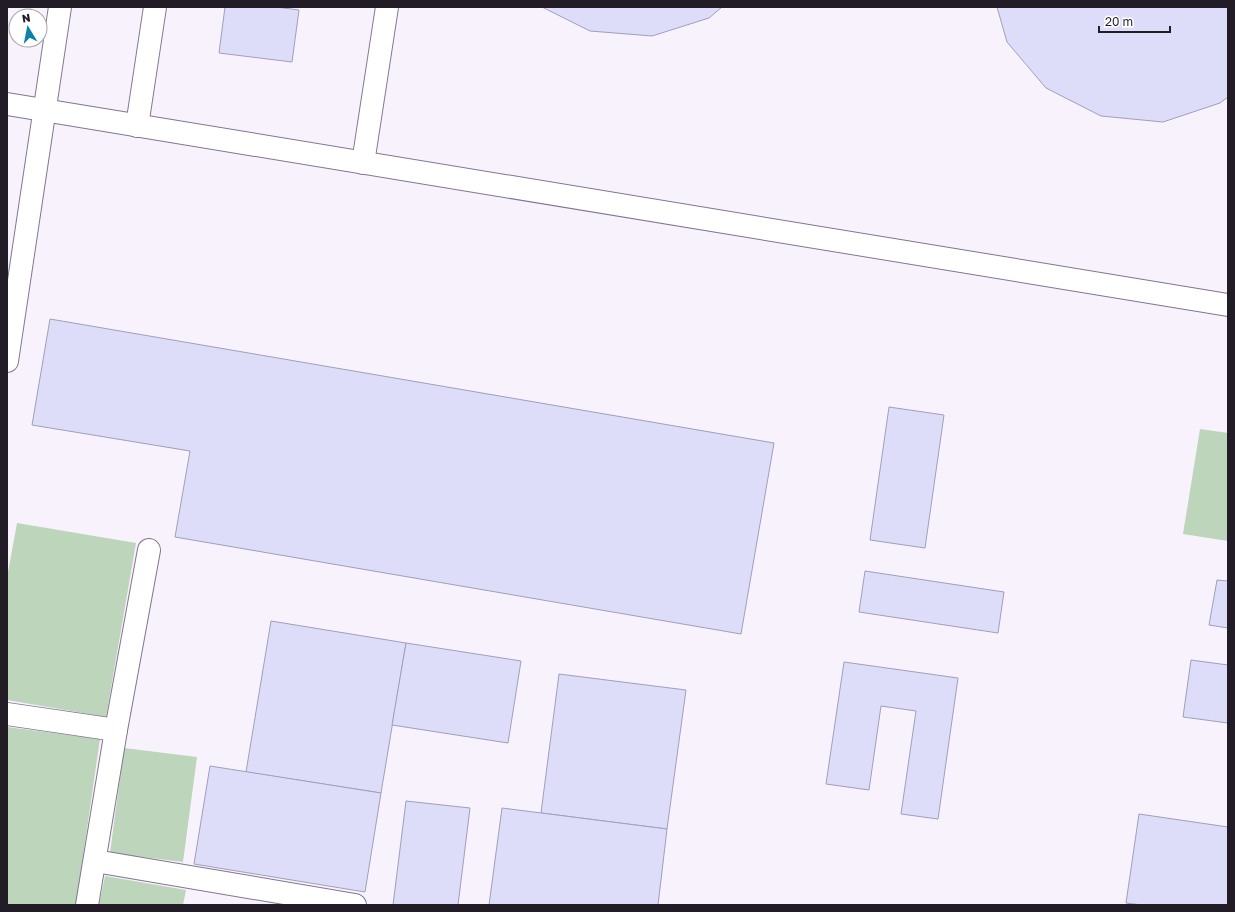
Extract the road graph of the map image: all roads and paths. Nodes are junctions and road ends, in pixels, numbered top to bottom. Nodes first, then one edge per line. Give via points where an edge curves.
1 (60, 7) edge
2 (155, 7) edge
3 (387, 7) edge
4 (7, 104) edge
5 (45, 110) junction
6 (138, 126) junction
7 (363, 163) junction
8 (1228, 305) edge
9 (7, 361) edge
10 (149, 550) dead end
11 (7, 714) edge
12 (116, 730) junction
13 (95, 861) junction
14 (88, 905) edge
15 (355, 905) edge

1 - 5 lane
2 - 6 lane
3 - 7 lane
4 - 5 lane
5 - 6 lane
5 - 9 lane
6 - 7 lane
7 - 8 lane
10 - 12 lane
11 - 12 lane
12 - 13 lane
13 - 14 lane
13 - 15 lane

